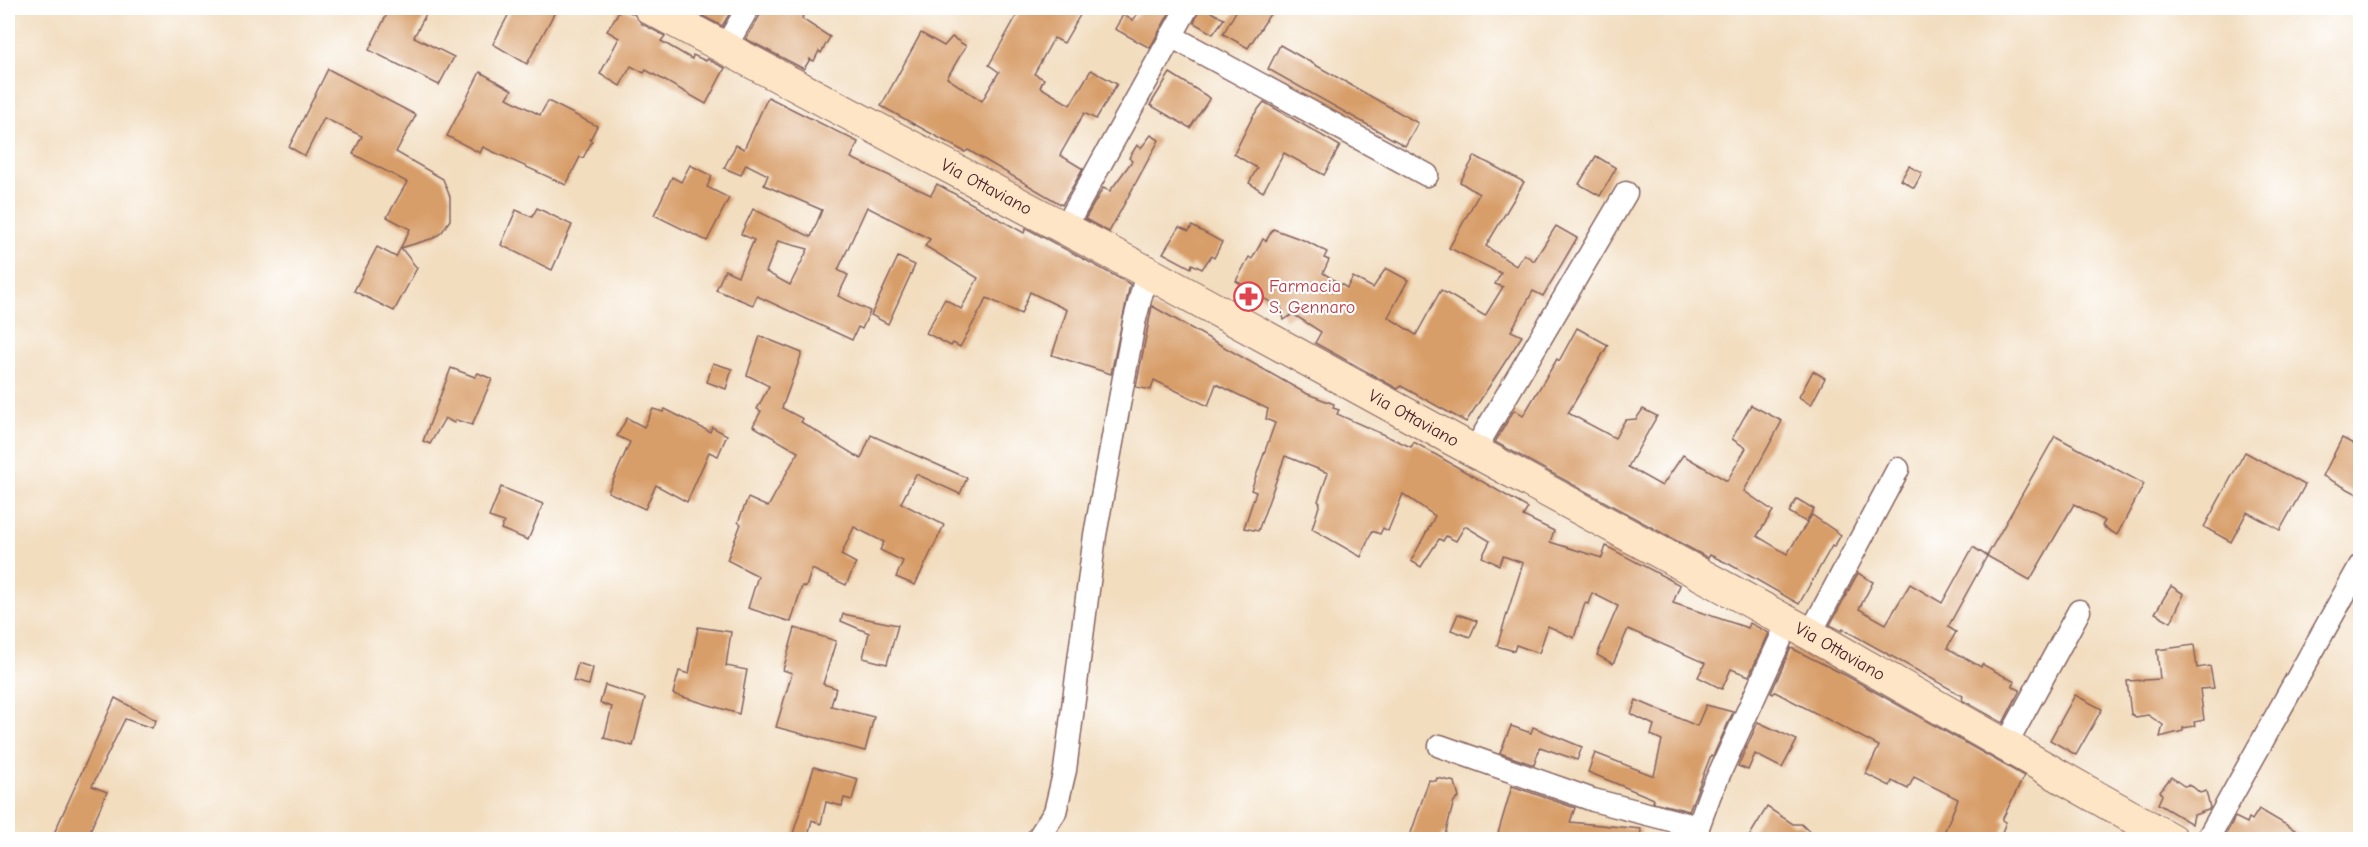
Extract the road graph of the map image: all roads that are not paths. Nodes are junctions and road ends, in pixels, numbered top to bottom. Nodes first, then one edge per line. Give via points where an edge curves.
1 (650, 8) edge
2 (748, 8) edge
3 (1187, 8) edge
4 (1171, 36) junction
5 (724, 49) junction
6 (1427, 176) dead end
7 (1626, 193) dead end
8 (1065, 228) junction
9 (1148, 272) junction
10 (1474, 451) junction
11 (1898, 469) dead end
12 (2361, 566) edge
13 (2079, 610) dead end
14 (1799, 628) junction
15 (2006, 745) junction
16 (1440, 746) dead end
17 (1696, 833) edge
18 (1037, 840) edge
19 (2172, 840) edge
20 (2207, 840) edge

1 - 5 main road, Via Ottaviano
2 - 5 street
3 - 4 street
4 - 6 street
4 - 8 street
5 - 8 main road, Via Ottaviano
7 - 10 street
8 - 9 main road, Via Ottaviano
9 - 10 main road, Via Ottaviano
9 - 18 street via 1134,323 1095,535 1065,770 1055,812
10 - 14 main road, Via Ottaviano
11 - 14 street
12 - 20 street
13 - 15 street
14 - 15 main road, Via Ottaviano
14 - 17 street via 1714,783
15 - 19 main road, Via Ottaviano
16 - 17 street

